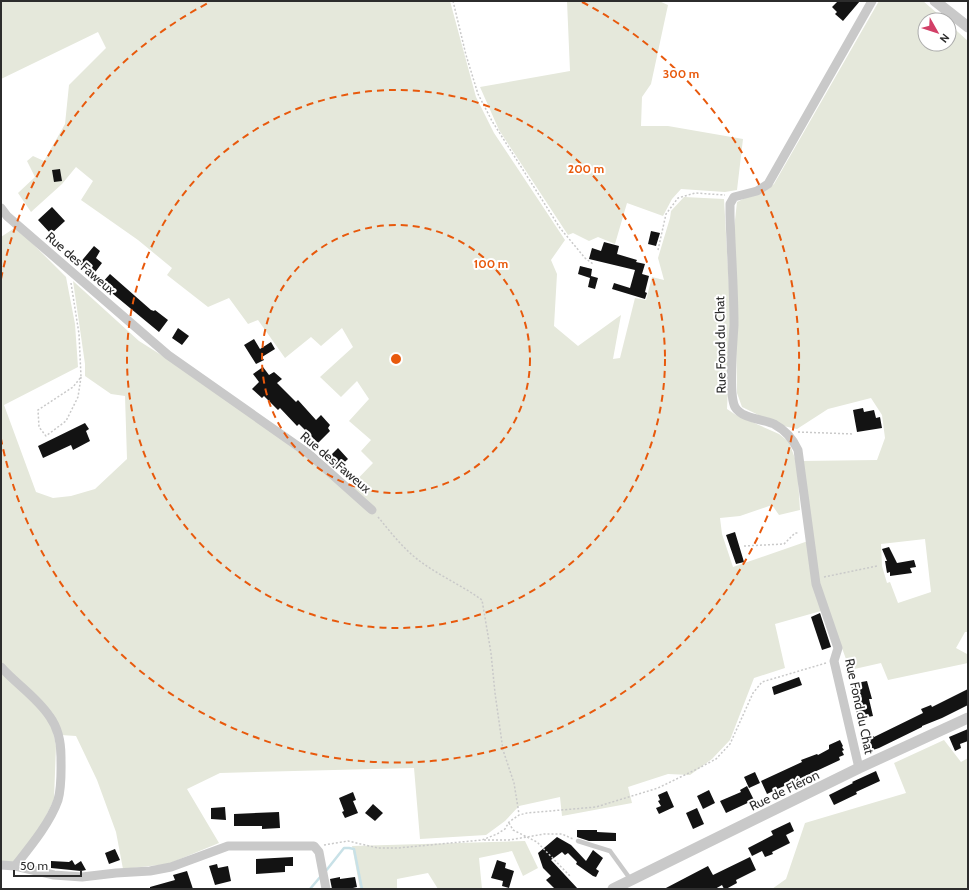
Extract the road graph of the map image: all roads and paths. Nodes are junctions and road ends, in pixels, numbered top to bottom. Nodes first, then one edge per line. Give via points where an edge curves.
1 (453, 1) edge
2 (872, 1) edge
3 (936, 1) edge
4 (968, 27) edge
5 (734, 197) junction
6 (1, 208) edge
7 (658, 250) dead end
8 (593, 264) dead end
9 (68, 269) junction
10 (81, 377) junction
11 (784, 431) junction
12 (854, 434) dead end
13 (372, 510) joint
14 (809, 531) junction
15 (744, 546) dead end
16 (877, 566) dead end
17 (815, 579) junction
18 (834, 661) junction
19 (1, 667) edge
20 (968, 718) edge
21 (859, 768) junction
22 (519, 815) junction
23 (509, 822) junction
24 (527, 837) junction
25 (482, 840) junction
26 (578, 841) joint
27 (314, 846) junction
28 (1, 865) edge
29 (14, 866) junction
30 (570, 876) dead end
31 (631, 880) junction
32 (325, 885) edge
33 (613, 889) edge

1 - 8 path via 478,94 492,121 560,228
2 - 5 street via 768,184 757,191
3 - 4 street
5 - 7 path via 695,193 678,198 666,214
5 - 11 street, Rue Fond du Chat via 730,204 730,215 734,324 732,391 735,407 747,416 773,424
6 - 9 street, Rue des Faweux
9 - 10 path via 79,334
9 - 13 street, Rue des Faweux via 168,355 309,454
10 - 10 path via 73,387 38,410 39,427 46,436 66,421 78,397
11 - 12 path
11 - 14 street, Rue Fond du Chat via 792,438 798,450
13 - 22 path, Rue des Faweux via 410,553 482,600 503,750 514,783
14 - 15 path via 796,533 784,544
14 - 17 street, Rue Fond du Chat
16 - 17 path
17 - 18 street, Rue Fond du Chat via 838,648
18 - 21 street, Rue Fond du Chat
18 - 22 path via 762,682 753,694 730,744 716,759 686,775 658,788 596,807
19 - 29 street via 51,718 61,750 58,800 44,828
20 - 21 street, Rue de Fléron
21 - 31 street, Rue de Fléron
22 - 23 path
23 - 24 path via 513,830
23 - 25 path via 505,829
24 - 25 path
24 - 26 path via 562,834
24 - 30 path via 537,842
25 - 27 path via 398,848 378,848 348,841
26 - 31 lane via 610,851
27 - 29 street via 228,846 171,867 82,877 54,875
27 - 32 street via 319,852
28 - 29 street
31 - 33 street, Rue de Fléron

